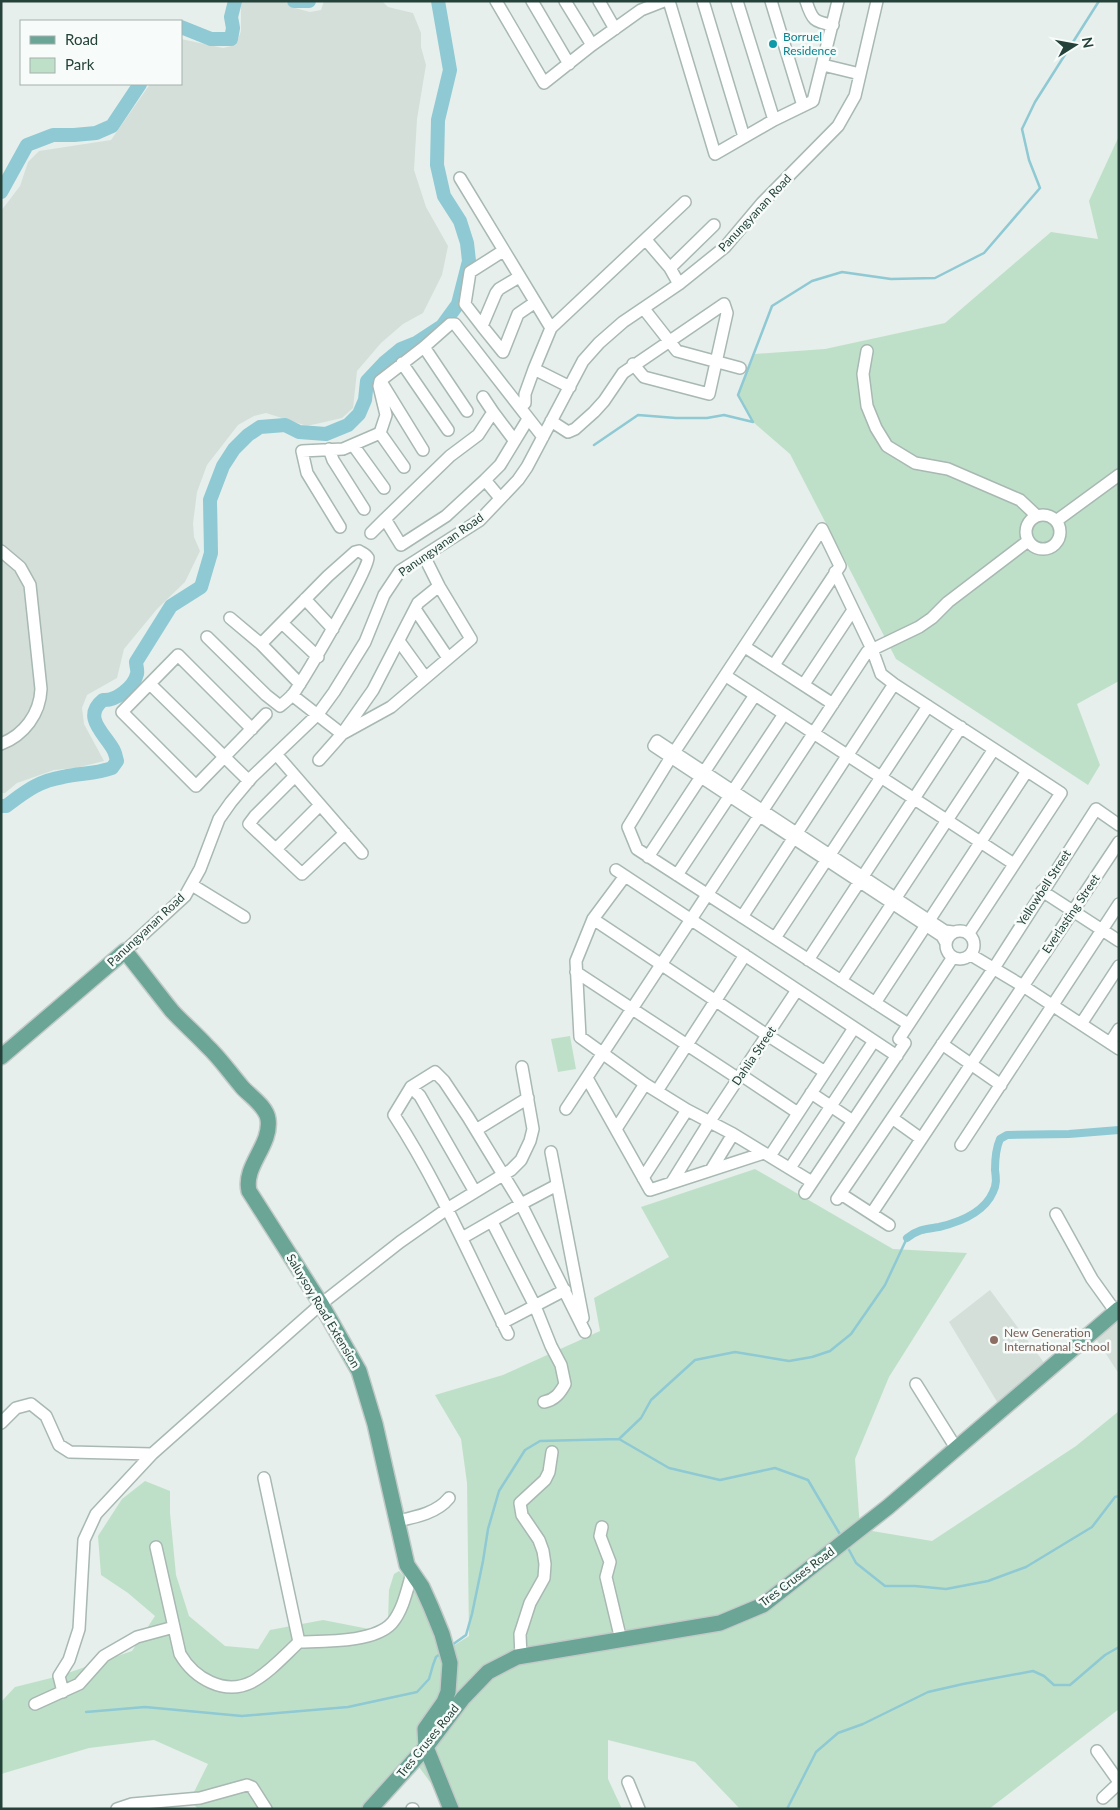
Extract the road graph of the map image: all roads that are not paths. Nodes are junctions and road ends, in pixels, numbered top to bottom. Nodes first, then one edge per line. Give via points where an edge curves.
1 (496, 1) edge
2 (532, 1) edge
3 (565, 1) edge
4 (599, 1) edge
5 (664, 1) edge
6 (669, 1) edge
7 (704, 1) edge
8 (737, 1) edge
9 (771, 1) edge
10 (806, 1) edge
11 (838, 1) edge
12 (877, 1) edge
13 (638, 6) edge
14 (833, 25) junction
15 (615, 29) junction
16 (592, 46) junction
17 (569, 64) junction
18 (823, 65) junction
19 (860, 74) junction
20 (803, 106) junction
21 (774, 120) junction
22 (744, 137) junction
23 (460, 178) dead end
24 (685, 202) dead end
25 (714, 226) dead end
26 (646, 240) junction
27 (503, 251) junction
28 (670, 268) junction
29 (519, 277) junction
30 (679, 284) junction
31 (534, 303) junction
32 (644, 309) junction
33 (482, 326) junction
34 (551, 328) junction
35 (669, 342) junction
36 (424, 347) junction
37 (867, 351) dead end
38 (402, 363) junction
39 (716, 363) junction
40 (633, 364) junction
41 (534, 368) junction
42 (740, 368) dead end
43 (380, 381) junction
44 (570, 387) junction
45 (483, 397) dead end
46 (525, 403) dead end
47 (467, 411) dead end
48 (493, 412) junction
49 (528, 419) junction
50 (551, 421) junction
51 (448, 430) dead end
52 (380, 433) junction
53 (542, 437) junction
54 (514, 440) junction
55 (353, 445) junction
56 (329, 449) junction
57 (423, 450) dead end
58 (404, 466) dead end
59 (1119, 475) edge
60 (485, 480) junction
61 (384, 488) dead end
62 (500, 498) junction
63 (364, 509) dead end
64 (1037, 516) junction
65 (384, 519) junction
66 (1056, 521) junction
67 (340, 527) dead end
68 (371, 533) dead end
69 (1028, 541) junction
70 (1, 552) edge
71 (424, 556) junction
72 (836, 572) junction
73 (439, 586) junction
74 (305, 599) junction
75 (415, 609) junction
76 (853, 610) junction
77 (230, 618) dead end
78 (282, 623) junction
79 (333, 628) junction
80 (207, 638) dead end
81 (399, 642) junction
82 (261, 644) junction
83 (745, 647) junction
84 (872, 649) junction
85 (318, 657) junction
86 (448, 658) junction
87 (774, 666) junction
88 (726, 676) junction
89 (425, 677) junction
90 (150, 684) junction
91 (300, 684) junction
92 (804, 684) junction
93 (894, 684) junction
94 (292, 695) junction
95 (755, 695) junction
96 (833, 704) junction
97 (928, 706) junction
98 (266, 714) dead end
99 (318, 714) junction
100 (784, 714) junction
101 (961, 728) junction
102 (252, 729) junction
103 (814, 733) junction
104 (342, 734) junction
105 (1, 744) edge
106 (994, 749) junction
107 (276, 754) junction
108 (673, 755) junction
109 (224, 756) junction
110 (848, 756) junction
111 (319, 760) dead end
112 (1027, 771) junction
113 (702, 774) junction
114 (295, 776) junction
115 (881, 777) junction
116 (249, 781) junction
117 (731, 793) junction
118 (914, 799) junction
119 (320, 805) junction
120 (761, 813) junction
121 (947, 820) junction
122 (1119, 825) edge
123 (345, 833) junction
124 (795, 836) junction
125 (980, 842) junction
126 (1119, 842) edge
127 (276, 849) junction
128 (362, 853) dead end
129 (648, 857) junction
130 (828, 857) junction
131 (1014, 864) junction
132 (677, 875) junction
133 (861, 879) junction
134 (192, 885) junction
135 (1042, 891) junction
136 (708, 895) junction
137 (894, 901) junction
138 (1119, 904) edge
139 (1073, 911) junction
140 (244, 917) dead end
141 (742, 917) junction
142 (593, 919) junction
143 (691, 920) junction
144 (927, 923) junction
145 (1102, 930) junction
146 (953, 932) junction
147 (968, 933) junction
148 (775, 938) junction
149 (1119, 941) edge
150 (946, 943) junction
151 (125, 950) junction
152 (973, 952) junction
153 (745, 955) junction
154 (953, 957) junction
155 (808, 960) junction
156 (662, 964) junction
157 (1119, 966) edge
158 (994, 968) junction
159 (576, 972) junction
160 (841, 981) junction
161 (1023, 986) junction
162 (797, 990) junction
163 (716, 1000) junction
164 (875, 1003) junction
165 (1053, 1005) junction
166 (633, 1008) junction
167 (908, 1024) junction
168 (1081, 1024) junction
169 (854, 1028) junction
170 (1119, 1029) edge
171 (767, 1035) junction
172 (874, 1041) junction
173 (687, 1044) junction
174 (942, 1044) junction
175 (1114, 1046) edge
176 (602, 1054) junction
177 (1, 1056) edge
178 (897, 1056) junction
179 (970, 1064) junction
180 (522, 1067) dead end
181 (825, 1072) junction
182 (740, 1077) junction
183 (587, 1078) junction
184 (645, 1084) junction
185 (1001, 1085) junction
186 (411, 1087) junction
187 (657, 1091) junction
188 (811, 1093) junction
189 (528, 1098) junction
190 (831, 1106) junction
191 (566, 1109) dead end
192 (686, 1110) junction
193 (798, 1113) junction
194 (892, 1118) junction
195 (853, 1121) junction
196 (710, 1122) junction
197 (616, 1129) junction
198 (476, 1130) junction
199 (733, 1134) junction
200 (920, 1138) junction
201 (961, 1145) dead end
202 (551, 1152) dead end
203 (767, 1154) junction
204 (790, 1168) junction
205 (711, 1170) junction
206 (503, 1175) junction
207 (643, 1178) junction
208 (672, 1182) junction
209 (812, 1182) junction
210 (557, 1185) junction
211 (475, 1192) junction
212 (805, 1193) dead end
213 (521, 1204) junction
214 (447, 1209) junction
215 (872, 1213) junction
216 (1056, 1214) dead end
217 (492, 1222) junction
218 (889, 1225) dead end
219 (462, 1238) junction
220 (565, 1290) junction
221 (320, 1304) junction
222 (534, 1306) junction
223 (1117, 1310) edge
224 (502, 1323) junction
225 (508, 1334) dead end
226 (916, 1384) dead end
227 (544, 1402) dead end
228 (1, 1422) edge
229 (956, 1448) junction
230 (552, 1452) dead end
231 (152, 1454) junction
232 (264, 1478) dead end
233 (450, 1498) dead end
234 (397, 1521) junction
235 (602, 1527) dead end
236 (156, 1547) dead end
237 (412, 1573) junction
238 (174, 1627) junction
239 (621, 1640) junction
240 (299, 1642) junction
241 (521, 1657) junction
242 (63, 1692) junction
243 (34, 1704) dead end
244 (426, 1747) junction
245 (1097, 1751) dead end
246 (628, 1782) dead end
247 (1119, 1782) edge
248 (1103, 1798) dead end
249 (117, 1809) edge
250 (266, 1809) edge
251 (370, 1809) edge
252 (451, 1809) edge
253 (639, 1809) edge

1 - 17 street via 544,83
2 - 17 street
3 - 16 street
4 - 15 street
5 - 13 street
6 - 22 street via 715,154
7 - 22 street
8 - 21 street
9 - 20 street
10 - 14 street via 815,21
11 - 14 street
12 - 19 street, Panungyanan Road
13 - 15 street
14 - 18 street
15 - 16 street
16 - 17 street
18 - 19 street
18 - 20 street via 814,101
19 - 30 street, Panungyanan Road via 855,96 838,126 762,203 725,247
20 - 21 street
21 - 22 street
23 - 27 street
24 - 26 street
25 - 28 street
26 - 28 street
26 - 34 street
27 - 29 street
27 - 33 street via 470,272 465,304
28 - 30 street
29 - 31 street
29 - 33 street via 496,293
30 - 32 street, Panungyanan Road
31 - 33 street via 518,314 503,352
31 - 34 street
32 - 35 street
32 - 44 street, Panungyanan Road via 622,322 599,343 583,361
34 - 41 street
35 - 39 street via 677,351
35 - 39 street via 724,304 727,313
35 - 40 street
36 - 38 street
36 - 47 street
36 - 49 street via 450,324 455,324
37 - 64 street via 863,374 867,406 887,446 916,463 948,469 1020,500
38 - 43 street
38 - 51 street
39 - 40 street via 709,394 644,378
39 - 42 street
40 - 50 street via 604,401 575,429 564,431
41 - 44 street
41 - 46 street via 524,394
43 - 52 street via 386,415
43 - 57 street
44 - 50 street, Panungyanan Road
45 - 48 street
48 - 54 street
48 - 65 street via 478,435 450,456
49 - 53 street
49 - 54 street
50 - 53 street, Panungyanan Road
52 - 55 street
52 - 58 street
53 - 62 street, Panungyanan Road via 523,474
54 - 60 street via 500,465
55 - 56 street
55 - 61 street
56 - 63 street
56 - 67 street via 302,451 307,473
59 - 66 street
60 - 62 street
60 - 65 street via 446,516 401,545
62 - 71 street, Panungyanan Road via 480,520
64 - 66 street via 1049,516
64 - 69 street via 1027,524
65 - 68 street
66 - 69 street via 1060,534 1052,546 1039,549
69 - 84 street via 932,618
70 - 105 street via 20,567 30,585 41,689 39,706 33,718 16,736
71 - 73 street
71 - 99 street, Panungyanan Road via 400,571 384,595 365,642
72 - 76 street
72 - 83 street via 840,566 822,530
72 - 87 street
73 - 75 street
73 - 86 street via 471,639
74 - 78 street
74 - 79 street
74 - 79 street via 355,552 366,554 367,567
75 - 81 street
75 - 86 street
76 - 84 street
76 - 92 street
77 - 82 street
78 - 82 street
78 - 85 street
79 - 85 street
80 - 94 street via 280,706
81 - 89 street
81 - 104 street via 373,690
82 - 91 street
83 - 87 street
83 - 88 street
84 - 93 street via 881,674
84 - 96 street
85 - 91 street
86 - 89 street
87 - 92 street
88 - 95 street
88 - 108 street
89 - 104 street via 391,706
90 - 102 street via 178,655
90 - 109 street
90 - 109 street via 122,712 196,786
91 - 94 street
92 - 96 street
93 - 97 street
93 - 110 street
94 - 99 street
95 - 100 street
95 - 113 street
96 - 103 street
97 - 101 street
97 - 115 street
98 - 102 street
99 - 104 street
99 - 107 street, Panungyanan Road
100 - 103 street
100 - 117 street
101 - 106 street
101 - 118 street
102 - 109 street
103 - 110 street
103 - 120 street
104 - 111 street
106 - 112 street
106 - 121 street
107 - 114 street
107 - 116 street, Panungyanan Road
108 - 113 street
108 - 129 street via 628,827 637,849
109 - 116 street
110 - 115 street
110 - 124 street
112 - 125 street
112 - 131 street via 1061,793
113 - 117 street
113 - 129 street
114 - 119 street
114 - 127 street via 249,824
115 - 118 street
115 - 130 street
116 - 134 street, Panungyanan Road via 219,820
117 - 120 street
117 - 132 street
118 - 121 street
118 - 133 street
119 - 123 street
119 - 127 street
120 - 124 street
120 - 136 street
121 - 125 street
121 - 137 street
122 - 135 street, Yellowbell Street via 1096,809
123 - 127 street via 302,874
123 - 128 street
124 - 130 street
124 - 141 street
125 - 131 street
125 - 144 street
126 - 139 street, Everlasting Street
129 - 132 street
130 - 133 street
130 - 148 street
131 - 147 street
132 - 136 street
133 - 137 street
133 - 155 street
134 - 140 street
134 - 151 street, Panungyanan Road via 185,896
135 - 139 street
135 - 158 street, Yellowbell Street
136 - 141 street
136 - 143 street
137 - 144 street
137 - 160 street
138 - 145 street
139 - 145 street
139 - 161 street, Everlasting Street
141 - 148 street
142 - 143 street via 620,873
142 - 156 street
142 - 159 street via 576,961
143 - 153 street
143 - 156 street
144 - 146 street
144 - 150 street
144 - 164 street
145 - 149 street
145 - 165 street
146 - 147 street via 961,930
146 - 150 street
147 - 152 street via 974,941
148 - 155 street
150 - 154 street
151 - 177 main road, Panungyanan Road
151 - 221 main road, Saluysoy Road Extension via 173,1011 265,1111 268,1128 247,1184
152 - 154 street via 960,959
152 - 158 street
153 - 162 street
153 - 163 street
154 - 167 street
155 - 160 street
156 - 163 street
156 - 166 street
157 - 168 street
158 - 161 street
158 - 174 street, Yellowbell Street
159 - 166 street
159 - 176 street via 580,1037
160 - 164 street
161 - 165 street
161 - 179 street, Everlasting Street
162 - 169 street
162 - 171 street, Dahlia Street
163 - 171 street
163 - 173 street
164 - 167 street
165 - 168 street
165 - 185 street
166 - 173 street
166 - 176 street
167 - 178 street
168 - 175 street
169 - 172 street
169 - 181 street
170 - 175 street
171 - 181 street
171 - 182 street, Dahlia Street
172 - 178 street
172 - 190 street
173 - 182 street
173 - 187 street
174 - 179 street
174 - 194 street, Yellowbell Street
176 - 183 street
176 - 184 street
178 - 195 street
179 - 185 street
179 - 200 street, Everlasting Street
180 - 189 street
181 - 188 street
182 - 193 street
182 - 196 street, Dahlia Street
183 - 191 street
183 - 197 street
184 - 187 street
184 - 197 street
185 - 201 street
186 - 198 street via 435,1072
186 - 211 street via 420,1096
186 - 214 street via 394,1115
187 - 192 street
188 - 190 street
188 - 193 street
189 - 198 street
189 - 206 street via 533,1129 530,1141 521,1160
190 - 195 street
190 - 204 street
192 - 196 street
192 - 207 street
193 - 203 street
194 - 200 street
194 - 215 street, Yellowbell Street via 839,1197
195 - 209 street
196 - 199 street
196 - 208 street, Dahlia Street
197 - 207 street
198 - 206 street
199 - 203 street
199 - 205 street
200 - 215 street, Everlasting Street
202 - 210 street
203 - 204 street
203 - 205 street
204 - 209 street
205 - 208 street
206 - 211 street
206 - 213 street
207 - 208 street via 650,1190
209 - 212 street
210 - 213 street
210 - 220 street via 585,1332
211 - 214 street
213 - 217 street
213 - 220 street
214 - 219 street
214 - 221 street
215 - 218 street
216 - 223 street via 1092,1279
217 - 219 street
217 - 222 street
219 - 224 street
220 - 222 street
221 - 231 street
221 - 234 main road, Saluysoy Road Extension via 359,1371
222 - 224 street
222 - 227 street via 561,1365 565,1384 558,1396
223 - 229 main road, Tres Cruses Road
224 - 225 street
226 - 229 street
228 - 231 street via 16,1408 31,1404 46,1416 59,1445 70,1452
229 - 239 main road, Tres Cruses Road via 888,1508 763,1605 720,1623
230 - 241 street via 545,1480 520,1503 522,1515 539,1540 545,1564 544,1578 530,1603 520,1634
231 - 242 street via 96,1514 84,1540 79,1629 69,1660 59,1676
232 - 240 street
233 - 234 street via 432,1511
234 - 237 main road, Saluysoy Road Extension
235 - 239 street via 600,1536 610,1562 606,1577
236 - 238 street
237 - 240 street via 400,1610 382,1631 340,1640
237 - 244 main road, Saluysoy Road Extension via 431,1607 450,1663 448,1692 425,1729
238 - 240 street via 180,1654 186,1664 208,1682 220,1686 251,1682 270,1670
238 - 242 street via 137,1637 104,1656 79,1684
239 - 241 main road, Tres Cruses Road
241 - 244 main road, Tres Cruses Road via 488,1672 454,1709
242 - 243 street
244 - 251 main road, Tres Cruses Road
244 - 252 main road
245 - 247 street
246 - 253 street
247 - 248 street
249 - 250 street via 132,1804 200,1798 246,1785 252,1786

